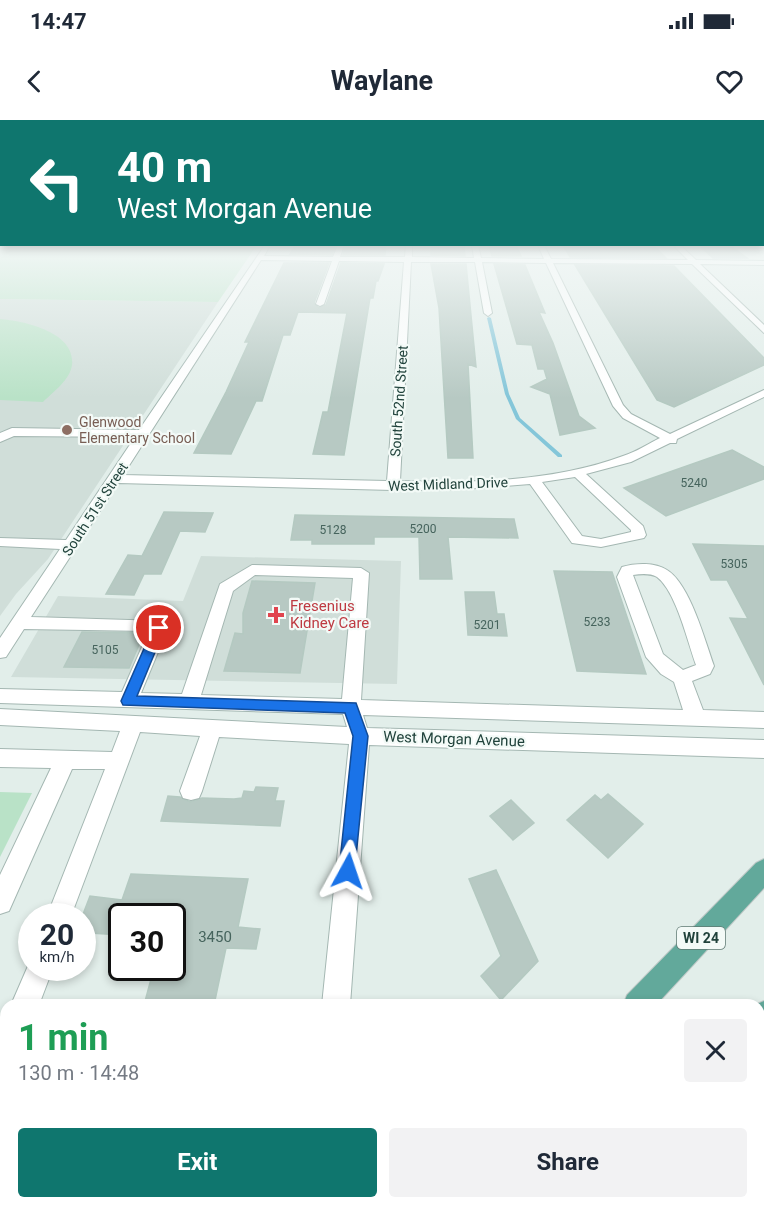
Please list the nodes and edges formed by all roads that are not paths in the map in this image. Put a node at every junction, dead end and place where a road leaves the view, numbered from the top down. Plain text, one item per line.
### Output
1 (235, 296) edge
2 (323, 296) edge
3 (406, 296) edge
4 (485, 296) edge
5 (566, 296) edge
6 (729, 296) edge
7 (320, 304) dead end
8 (488, 314) dead end
9 (764, 330) edge
10 (764, 393) edge
11 (143, 435) junction
12 (0, 438) edge
13 (672, 440) junction
14 (577, 472) junction
15 (114, 479) junction
16 (533, 479) junction
17 (393, 486) junction
18 (0, 542) edge
19 (72, 545) junction
20 (20, 622) junction
21 (0, 652) edge
22 (682, 678) junction
23 (0, 696) edge
24 (128, 701) junction
25 (189, 703) junction
26 (351, 708) junction
27 (0, 717) edge
28 (696, 718) junction
29 (764, 720) edge
30 (133, 724) junction
31 (212, 728) junction
32 (360, 736) junction
33 (764, 749) edge
34 (0, 758) edge
35 (65, 760) junction
36 (118, 761) junction
37 (191, 790) dead end
38 (764, 871) edge
39 (0, 902) edge
40 (64, 903) edge
41 (35, 981) edge
42 (27, 999) edge
43 (337, 999) edge
44 (643, 999) edge

1 - 11 street, South 51st Street
2 - 7 street
3 - 17 street, South 52nd Street
4 - 8 street
5 - 13 street
6 - 9 street
10 - 13 street, West Midland Drive
11 - 12 street
11 - 15 street, South 51st Street
13 - 14 street, West Midland Drive
14 - 16 street, West Midland Drive
14 - 16 street
15 - 17 street, West Midland Drive
15 - 19 street, South 51st Street
16 - 17 street, West Midland Drive
18 - 19 street
19 - 20 street, South 51st Street
20 - 21 street, South 51st Street
20 - 24 street
22 - 22 street
22 - 28 street
23 - 24 street, West Morgan Avenue
24 - 25 street, West Morgan Avenue
25 - 26 street, West Morgan Avenue
25 - 26 street
26 - 28 street, West Morgan Avenue
26 - 32 street
27 - 30 street, West Morgan Avenue
28 - 29 street, West Morgan Avenue
30 - 31 street, West Morgan Avenue
30 - 36 street
31 - 32 street, West Morgan Avenue
31 - 37 street
32 - 33 street, West Morgan Avenue
32 - 43 street
34 - 35 street
35 - 36 street
35 - 39 street
36 - 40 street
38 - 44 main road, WI 24
41 - 42 street

